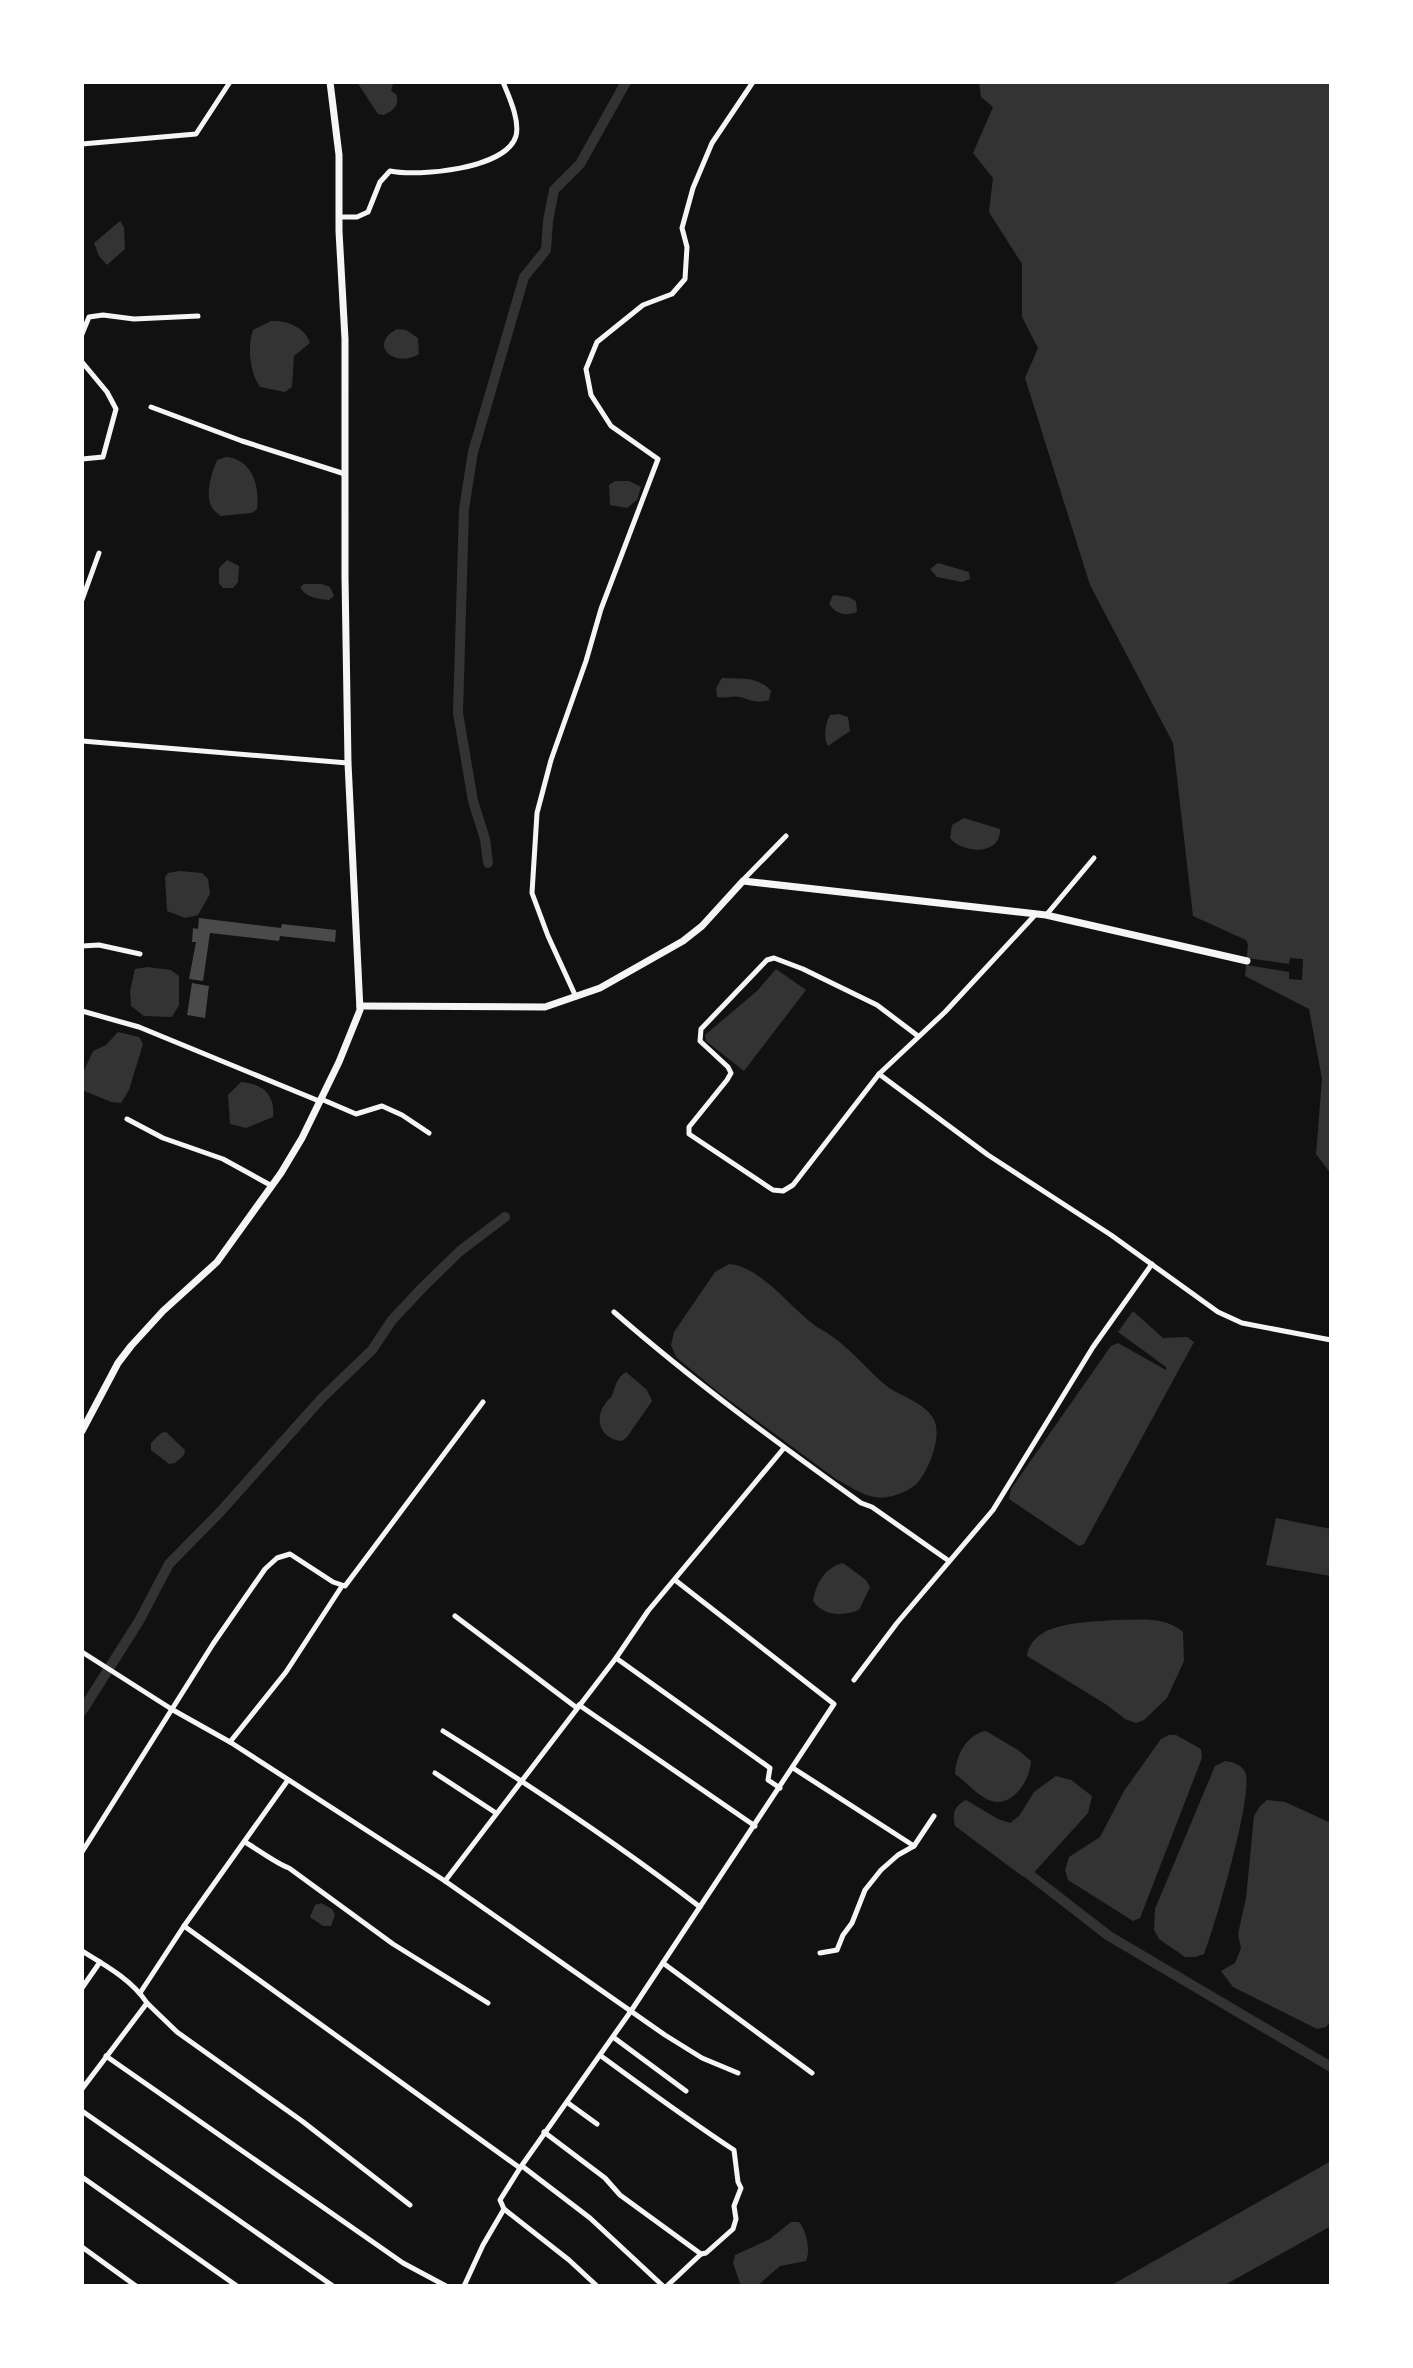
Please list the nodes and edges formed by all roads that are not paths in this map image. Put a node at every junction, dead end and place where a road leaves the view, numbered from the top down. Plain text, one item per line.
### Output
1 (230, 82) edge
2 (330, 82) edge
3 (503, 82) edge
4 (753, 82) edge
5 (82, 144) edge
6 (339, 217) junction
7 (198, 316) dead end
8 (82, 334) edge
9 (82, 362) edge
10 (151, 407) dead end
11 (82, 459) edge
12 (346, 474) junction
13 (99, 553) dead end
14 (82, 600) edge
15 (82, 741) edge
16 (348, 763) junction
17 (786, 836) dead end
18 (1094, 858) dead end
19 (743, 881) junction
20 (1035, 915) junction
21 (1046, 915) junction
22 (82, 946) edge
23 (140, 954) dead end
24 (1247, 961) dead end
25 (576, 997) junction
26 (360, 1006) junction
27 (82, 1011) edge
28 (918, 1036) junction
29 (879, 1074) junction
30 (319, 1100) junction
31 (127, 1119) dead end
32 (429, 1133) dead end
33 (272, 1186) junction
34 (1152, 1264) junction
35 (614, 1312) dead end
36 (1331, 1340) edge
37 (483, 1402) dead end
38 (82, 1431) edge
39 (784, 1448) junction
40 (949, 1561) junction
41 (675, 1580) junction
42 (342, 1586) junction
43 (455, 1616) dead end
44 (82, 1652) edge
45 (616, 1658) junction
46 (854, 1680) dead end
47 (578, 1706) junction
48 (173, 1710) junction
49 (443, 1731) dead end
50 (230, 1742) junction
51 (793, 1768) junction
52 (435, 1773) dead end
53 (288, 1780) junction
54 (522, 1780) junction
55 (780, 1788) junction
56 (496, 1813) junction
57 (934, 1816) dead end
58 (755, 1826) junction
59 (245, 1842) junction
60 (914, 1846) junction
61 (82, 1852) edge
62 (445, 1881) junction
63 (700, 1907) junction
64 (184, 1926) junction
65 (82, 1951) edge
66 (820, 1953) dead end
67 (100, 1962) junction
68 (663, 1963) junction
69 (82, 1988) edge
70 (140, 1993) junction
71 (147, 2003) junction
72 (488, 2003) dead end
73 (631, 2011) junction
74 (613, 2037) junction
75 (106, 2056) junction
76 (601, 2056) junction
77 (738, 2073) dead end
78 (812, 2073) dead end
79 (82, 2089) edge
80 (686, 2091) dead end
81 (568, 2103) junction
82 (82, 2111) edge
83 (597, 2124) dead end
84 (544, 2132) junction
85 (521, 2167) junction
86 (82, 2177) edge
87 (410, 2205) dead end
88 (504, 2209) junction
89 (82, 2247) edge
90 (701, 2254) junction
91 (136, 2286) edge
92 (237, 2286) edge
93 (333, 2286) edge
94 (446, 2286) edge
95 (464, 2286) edge
96 (597, 2286) edge
97 (665, 2286) edge

1 - 5 street
2 - 6 main road
3 - 6 street
4 - 25 street
6 - 12 main road
7 - 8 street
9 - 11 street
10 - 12 street
12 - 16 main road
13 - 14 street
15 - 16 street
16 - 26 main road
17 - 19 street
18 - 21 street
19 - 20 main road
19 - 25 main road
20 - 21 main road
20 - 28 street
21 - 24 main road
22 - 23 street
25 - 26 main road
26 - 30 main road
27 - 30 street
28 - 29 street
28 - 29 street
29 - 34 street
30 - 32 street
30 - 33 main road
31 - 33 street
33 - 38 main road
34 - 36 street
34 - 40 street
35 - 39 street
37 - 42 street
39 - 40 street
39 - 41 street
40 - 46 street
41 - 45 street
41 - 51 street
42 - 48 street
42 - 50 street
43 - 47 street
44 - 48 street
45 - 47 street
45 - 55 street
47 - 54 street
47 - 58 street
48 - 50 street
48 - 61 street
49 - 54 street
50 - 53 street
51 - 55 street
51 - 60 street
52 - 56 street
53 - 59 street
53 - 62 street
54 - 56 street
54 - 63 street
55 - 58 street
56 - 62 street
57 - 60 street
58 - 63 street
59 - 64 street
59 - 72 street
60 - 66 street
62 - 73 street
63 - 68 street
64 - 70 street
64 - 85 street
65 - 67 street
67 - 69 street
67 - 70 street
68 - 73 street
68 - 78 street
70 - 71 street
71 - 75 street
71 - 87 street
73 - 74 street
73 - 77 street
74 - 76 street
74 - 80 street
75 - 79 street
75 - 94 street
76 - 81 street
76 - 90 street
81 - 83 street
81 - 84 street
82 - 93 street
84 - 85 street
84 - 90 street
85 - 88 street
85 - 97 street
86 - 92 street
88 - 95 street
88 - 96 street
89 - 91 street
90 - 97 street

